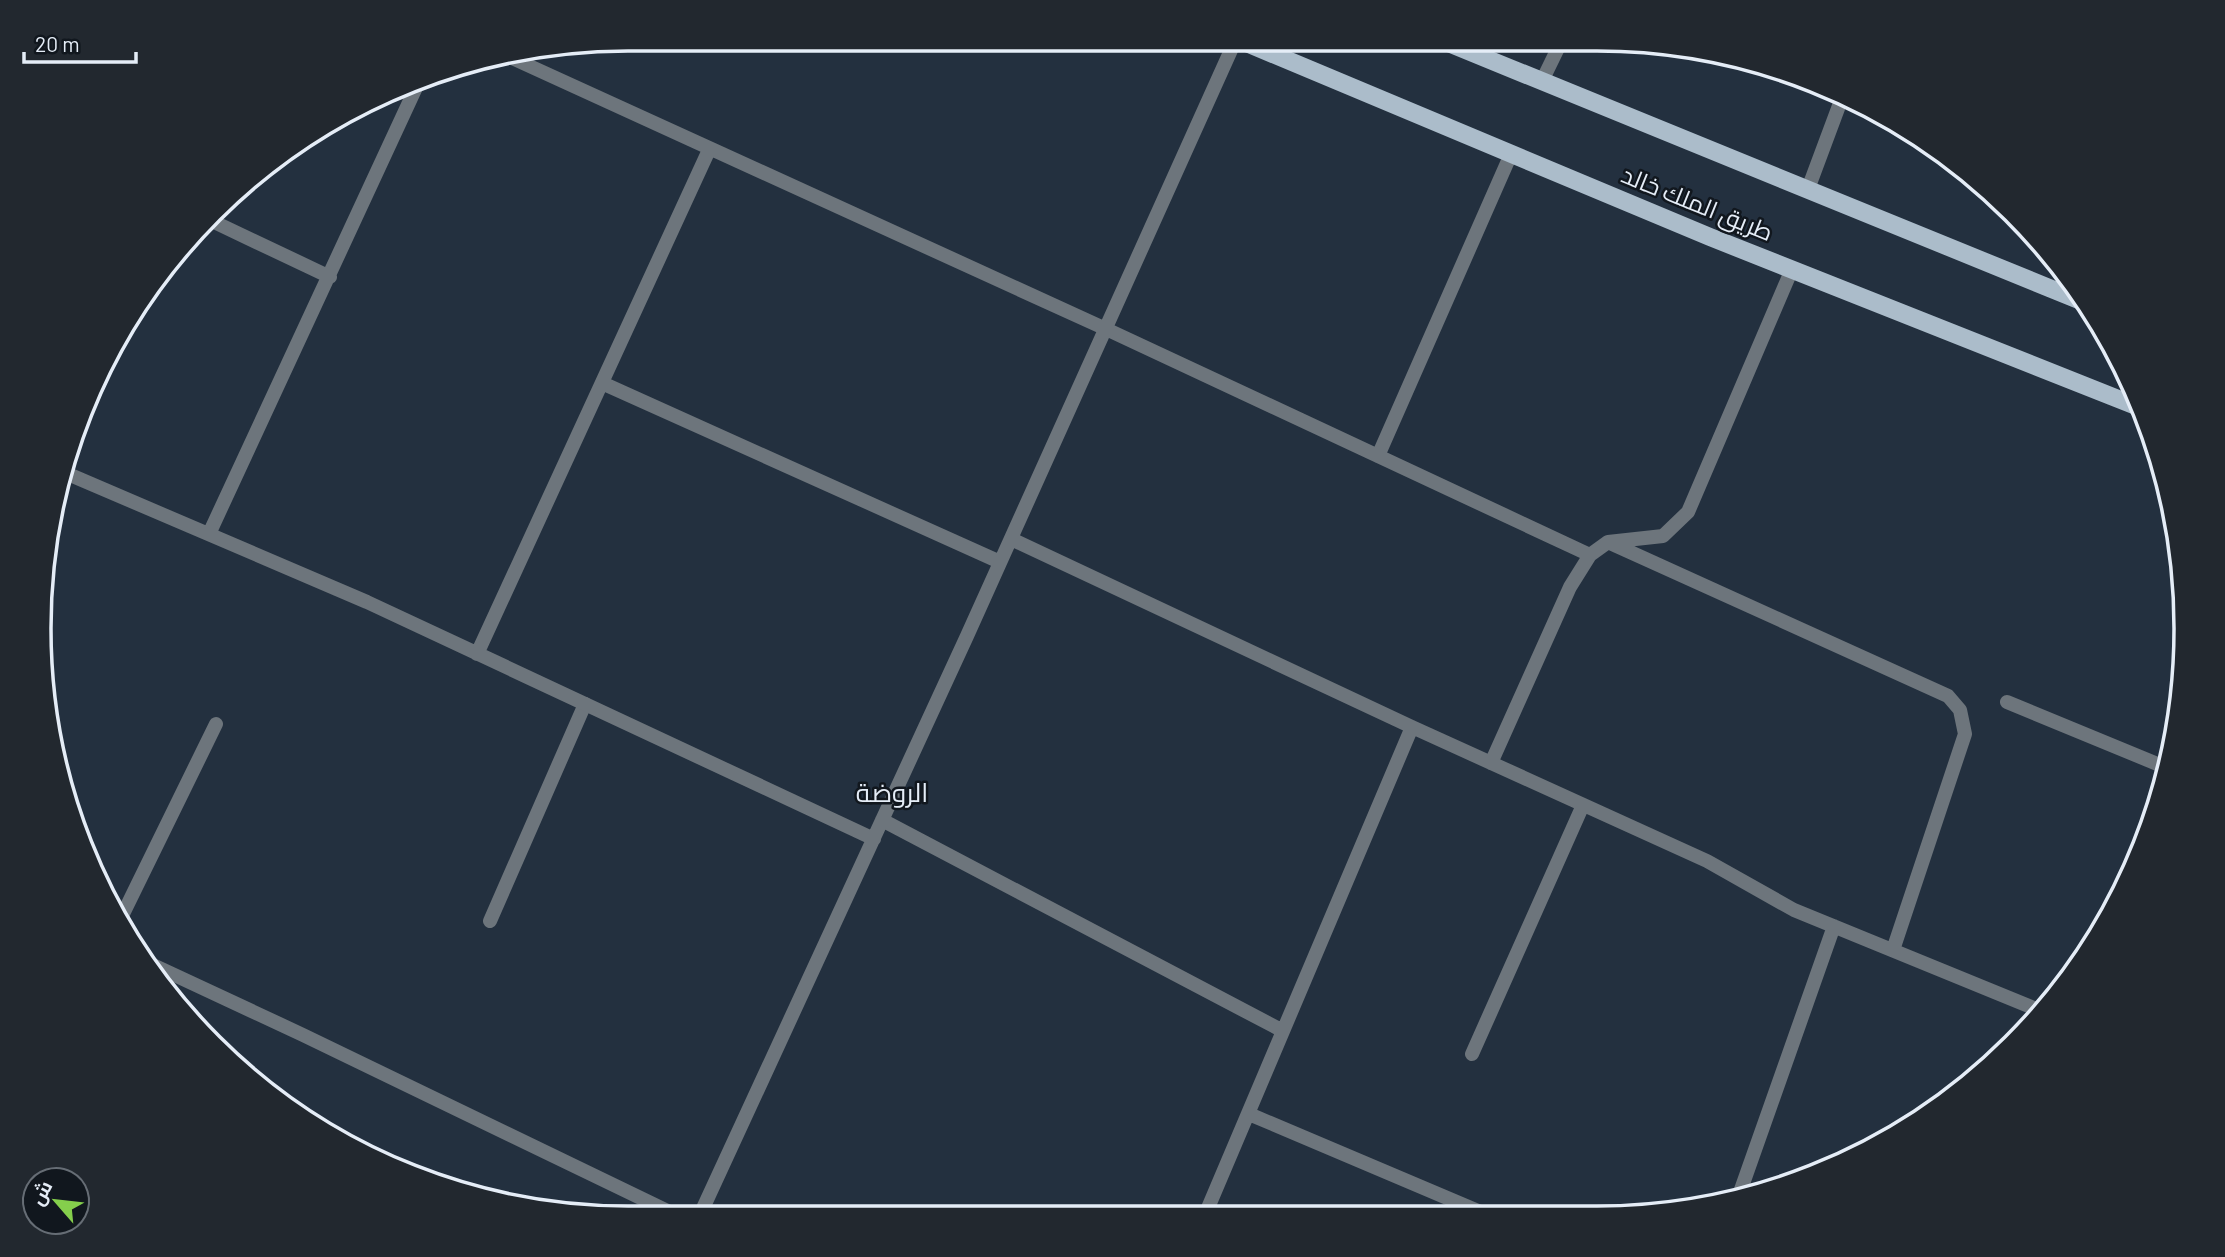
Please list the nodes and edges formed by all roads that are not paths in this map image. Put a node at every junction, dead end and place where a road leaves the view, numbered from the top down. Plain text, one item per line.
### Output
1 (1231, 51) edge
2 (1265, 51) edge
3 (1468, 51) edge
4 (1557, 51) edge
5 (519, 61) edge
6 (1542, 81) junction
7 (414, 92) edge
8 (1839, 104) edge
9 (709, 150) junction
10 (1511, 154) junction
11 (1808, 189) junction
12 (217, 223) edge
13 (1792, 269) junction
14 (330, 277) junction
15 (2060, 284) edge
16 (1105, 329) junction
17 (602, 383) junction
18 (2128, 403) edge
19 (1378, 456) junction
20 (71, 475) edge
21 (209, 534) junction
22 (1011, 539) junction
23 (1608, 541) junction
24 (1590, 555) junction
25 (1000, 562) junction
26 (477, 654) junction
27 (2007, 702) dead end
28 (585, 704) junction
29 (216, 724) dead end
30 (1412, 727) junction
31 (1491, 763) junction
32 (2158, 764) edge
33 (1583, 805) junction
34 (882, 820) junction
35 (874, 839) junction
36 (125, 911) edge
37 (490, 921) dead end
38 (1834, 926) junction
39 (1893, 950) junction
40 (163, 970) edge
41 (2032, 1007) edge
42 (1283, 1031) junction
43 (1472, 1054) dead end
44 (1249, 1114) junction
45 (1742, 1188) edge
46 (657, 1206) edge
47 (704, 1206) edge
48 (1209, 1206) edge
49 (1466, 1206) edge

1 - 16 street
2 - 10 main road, طريق الملك خالد
3 - 6 main road
4 - 6 street
5 - 9 street
6 - 11 main road
7 - 14 street
8 - 11 street
9 - 16 street
9 - 17 street
10 - 13 main road, طريق الملك خالد
10 - 19 street
11 - 15 main road
12 - 14 street
13 - 18 main road, طريق الملك خالد
13 - 23 street
14 - 21 street
16 - 19 street
16 - 22 street
17 - 25 street
17 - 26 street
19 - 24 street
20 - 21 street
21 - 26 street
22 - 25 street
22 - 30 street
23 - 24 street
23 - 39 street
24 - 31 street
25 - 34 street
26 - 28 street
27 - 32 street
28 - 35 street
28 - 37 street
29 - 36 street
30 - 31 street
30 - 42 street
31 - 33 street
33 - 38 street
33 - 43 street
34 - 35 street
34 - 42 street
35 - 47 street
38 - 39 street
38 - 45 street
39 - 41 street
40 - 46 street
42 - 44 street
44 - 48 street
44 - 49 street

